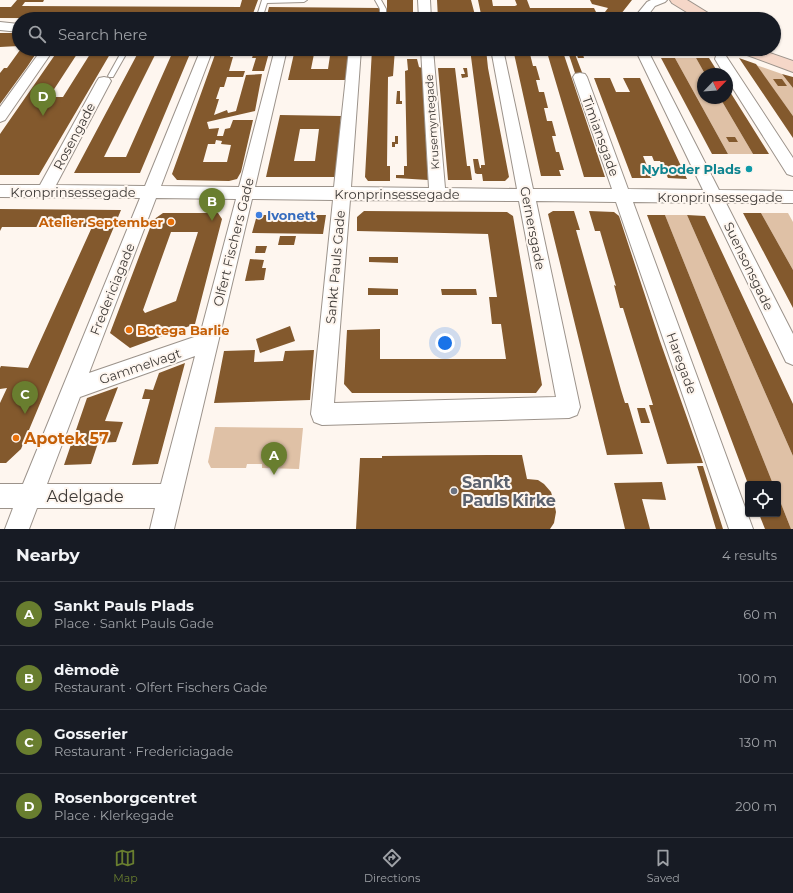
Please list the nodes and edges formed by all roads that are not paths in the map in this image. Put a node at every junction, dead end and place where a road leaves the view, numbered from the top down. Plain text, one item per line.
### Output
1 (264, 0) edge
2 (304, 0) edge
3 (378, 0) edge
4 (424, 0) edge
5 (661, 0) edge
6 (677, 0) edge
7 (261, 12) edge
8 (384, 12) edge
9 (425, 12) edge
10 (644, 12) edge
11 (680, 12) edge
12 (697, 12) edge
13 (0, 26) edge
14 (12, 27) edge
15 (43, 56) edge
16 (122, 56) edge
17 (204, 56) edge
18 (280, 56) edge
19 (354, 56) edge
20 (427, 56) edge
21 (498, 56) edge
22 (644, 56) edge
23 (763, 56) edge
24 (781, 56) edge
25 (721, 59) dead end
26 (793, 60) edge
27 (793, 67) edge
28 (580, 76) dead end
29 (107, 79) joint
30 (0, 117) edge
31 (793, 170) edge
32 (0, 191) edge
33 (45, 191) junction
34 (150, 192) junction
35 (246, 193) junction
36 (342, 194) junction
37 (437, 194) junction
38 (526, 195) junction
39 (622, 196) junction
40 (714, 197) junction
41 (793, 197) edge
42 (208, 342) junction
43 (793, 355) edge
44 (72, 389) junction
45 (569, 408) joint
46 (0, 496) edge
47 (30, 496) junction
48 (170, 496) junction
49 (17, 529) edge
50 (162, 529) edge
51 (741, 529) edge

1 - 2 lane
1 - 7 lane
3 - 8 lane
4 - 9 street
5 - 10 street
5 - 11 street
6 - 12 street
13 - 14 street
15 - 30 street
16 - 29 lane
17 - 34 street, Fredericiagade
18 - 35 street, Olfert Fischers Gade
19 - 36 street, Sankt Pauls Gade
20 - 37 street, Krusemyntegade
21 - 38 street, Gernersgade
22 - 40 street, Suensonsgade
23 - 27 street
24 - 26 street
25 - 31 street
28 - 39 street, Timiansgade
29 - 33 street, Rosengade
32 - 33 street, Kronprinsessegade
33 - 34 street, Kronprinsessegade
34 - 35 street, Kronprinsessegade
34 - 44 street, Fredericiagade
35 - 36 street, Kronprinsessegade
35 - 42 street, Olfert Fischers Gade
36 - 37 street, Kronprinsessegade
36 - 45 street, Sankt Pauls Gade
37 - 38 street, Kronprinsessegade
38 - 39 street, Kronprinsessegade
38 - 45 street, Gernersgade
39 - 40 street, Kronprinsessegade
39 - 51 street, Haregade
40 - 41 street, Kronprinsessegade
40 - 43 street, Suensonsgade
42 - 44 street, Gammelvagt
42 - 48 street, Olfert Fischers Gade
44 - 47 street, Fredericiagade
46 - 47 street, Adelgade
47 - 48 street, Adelgade
47 - 49 street, Fredericiagade
48 - 50 street, Olfert Fischers Gade

